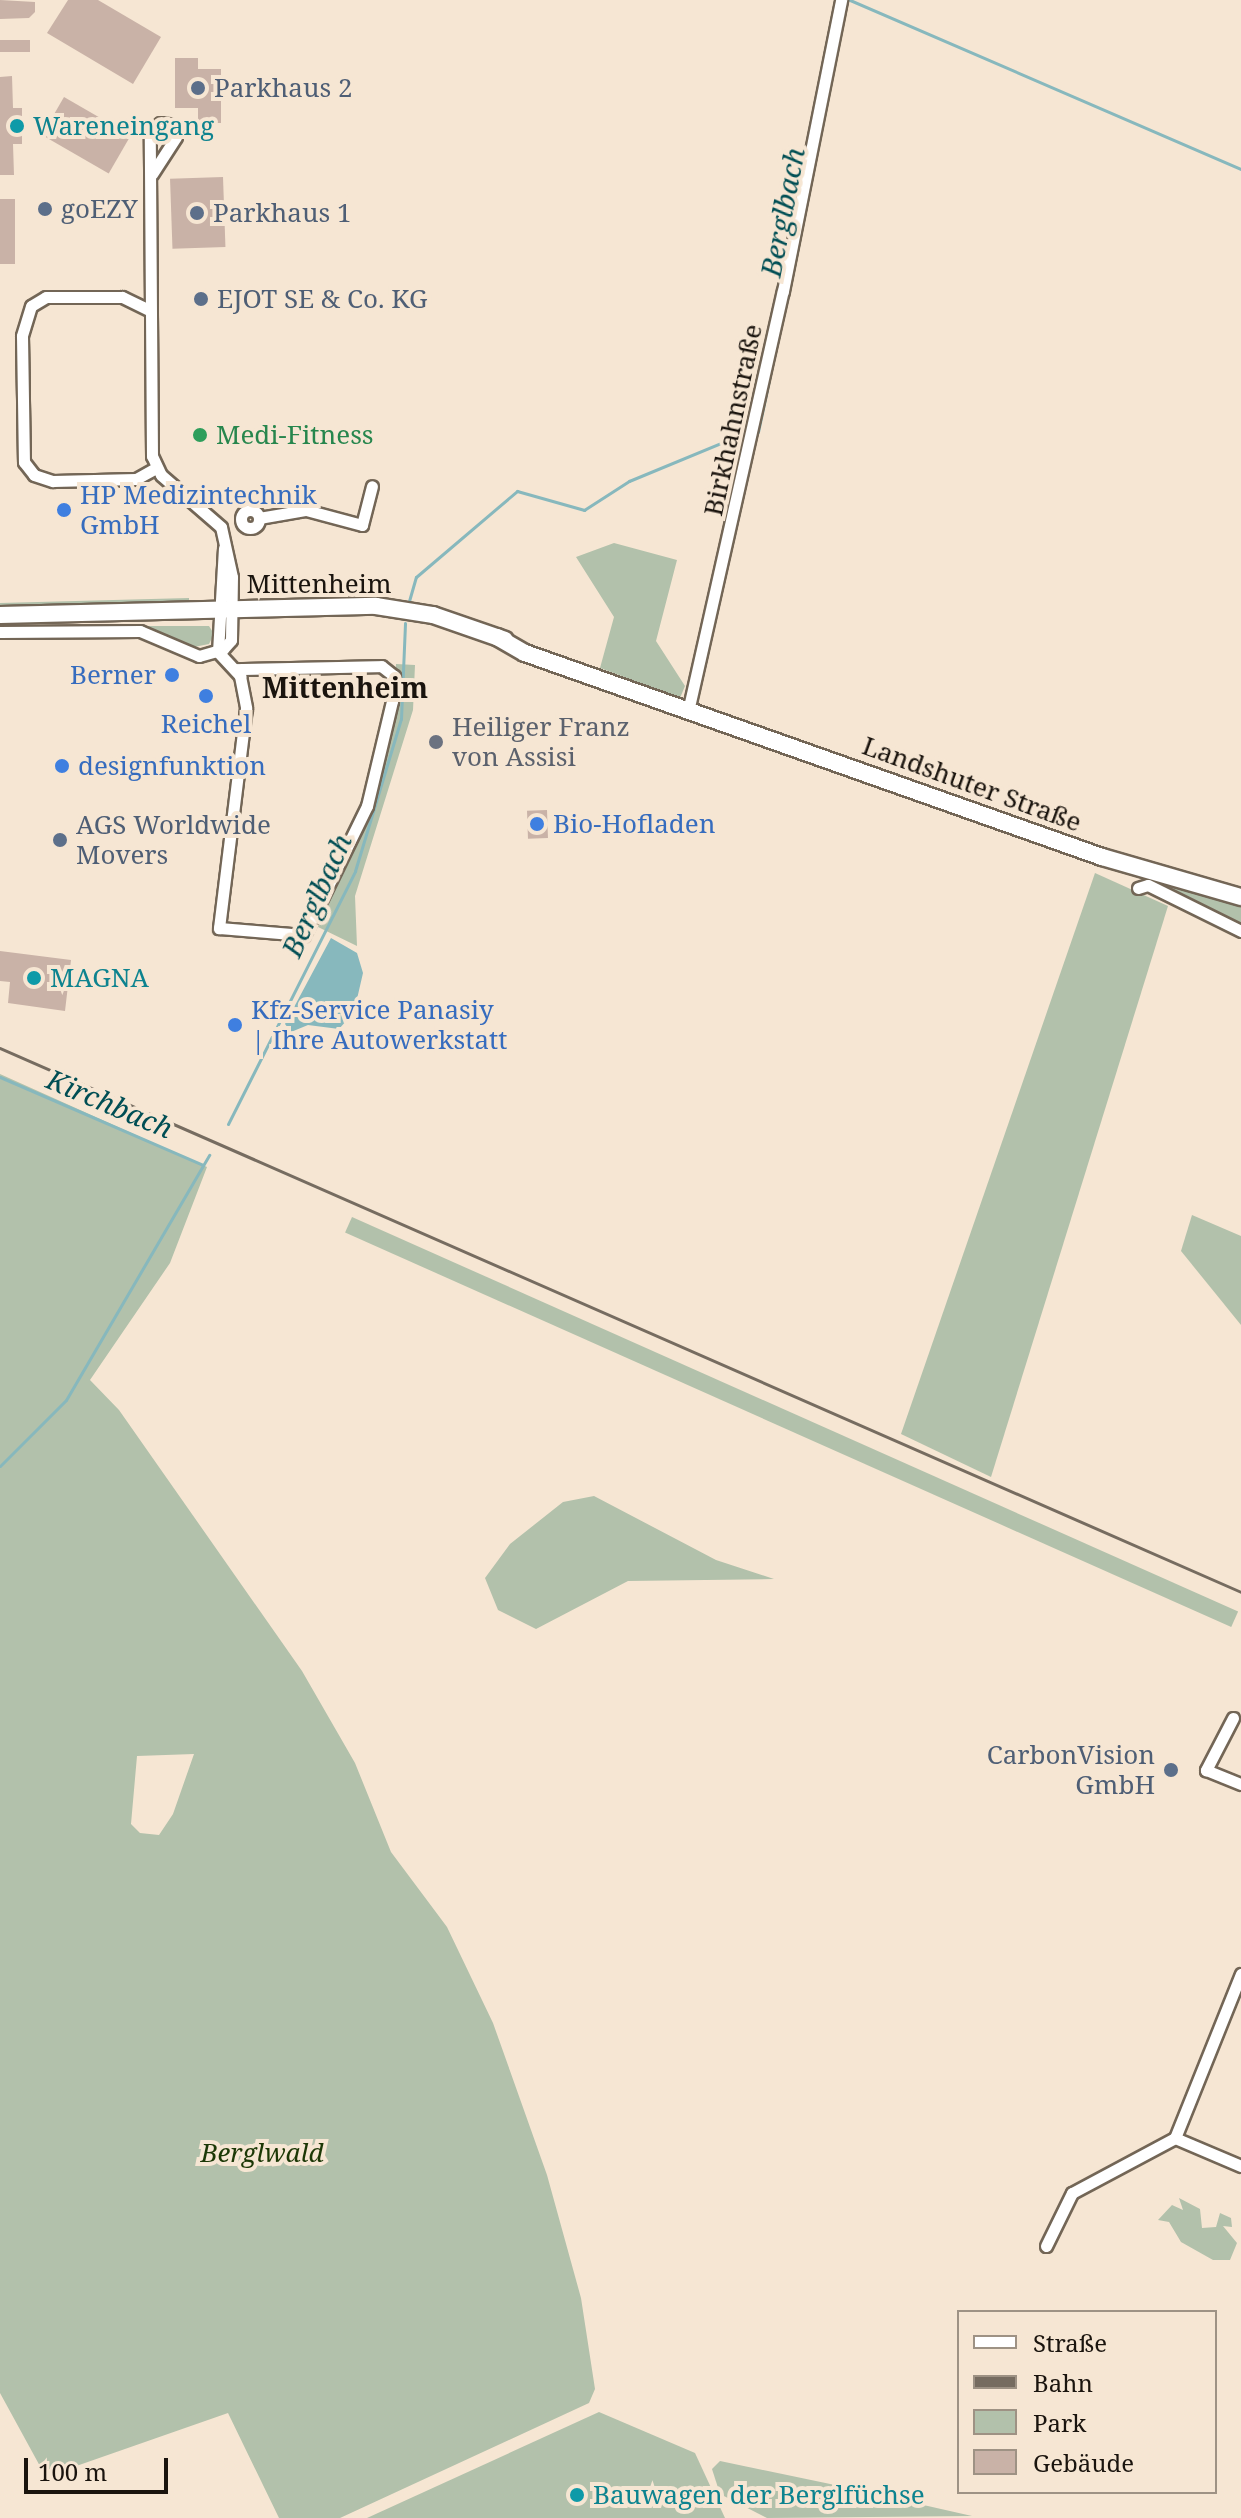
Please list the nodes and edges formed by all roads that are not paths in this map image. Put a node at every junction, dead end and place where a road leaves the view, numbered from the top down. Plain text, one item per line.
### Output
1 (841, 0) edge
2 (152, 174) dead end
3 (149, 310) junction
4 (156, 468) junction
5 (372, 486) dead end
6 (224, 538) junction
7 (226, 608) junction
8 (0, 615) edge
9 (0, 632) edge
10 (218, 652) junction
11 (236, 669) junction
12 (689, 707) junction
13 (1138, 888) dead end
14 (1241, 897) edge
15 (219, 928) junction
16 (1241, 931) edge
17 (238, 940) dead end
18 (1233, 1718) dead end
19 (1241, 1784) edge
20 (1241, 1974) edge
21 (1175, 2138) junction
22 (1241, 2166) edge
23 (1046, 2246) dead end

1 - 12 street, Birkhahnstraße
2 - 3 street
3 - 4 street
3 - 4 street
4 - 6 street
5 - 6 street
6 - 7 street
7 - 8 main road, Mittenheim
7 - 10 street
7 - 12 main road, Mittenheim
9 - 10 street
10 - 11 street
11 - 15 street
11 - 15 street
12 - 14 main road, Landshuter Straße
13 - 16 street
15 - 17 street
18 - 19 street
20 - 21 street
21 - 22 street
21 - 23 street

